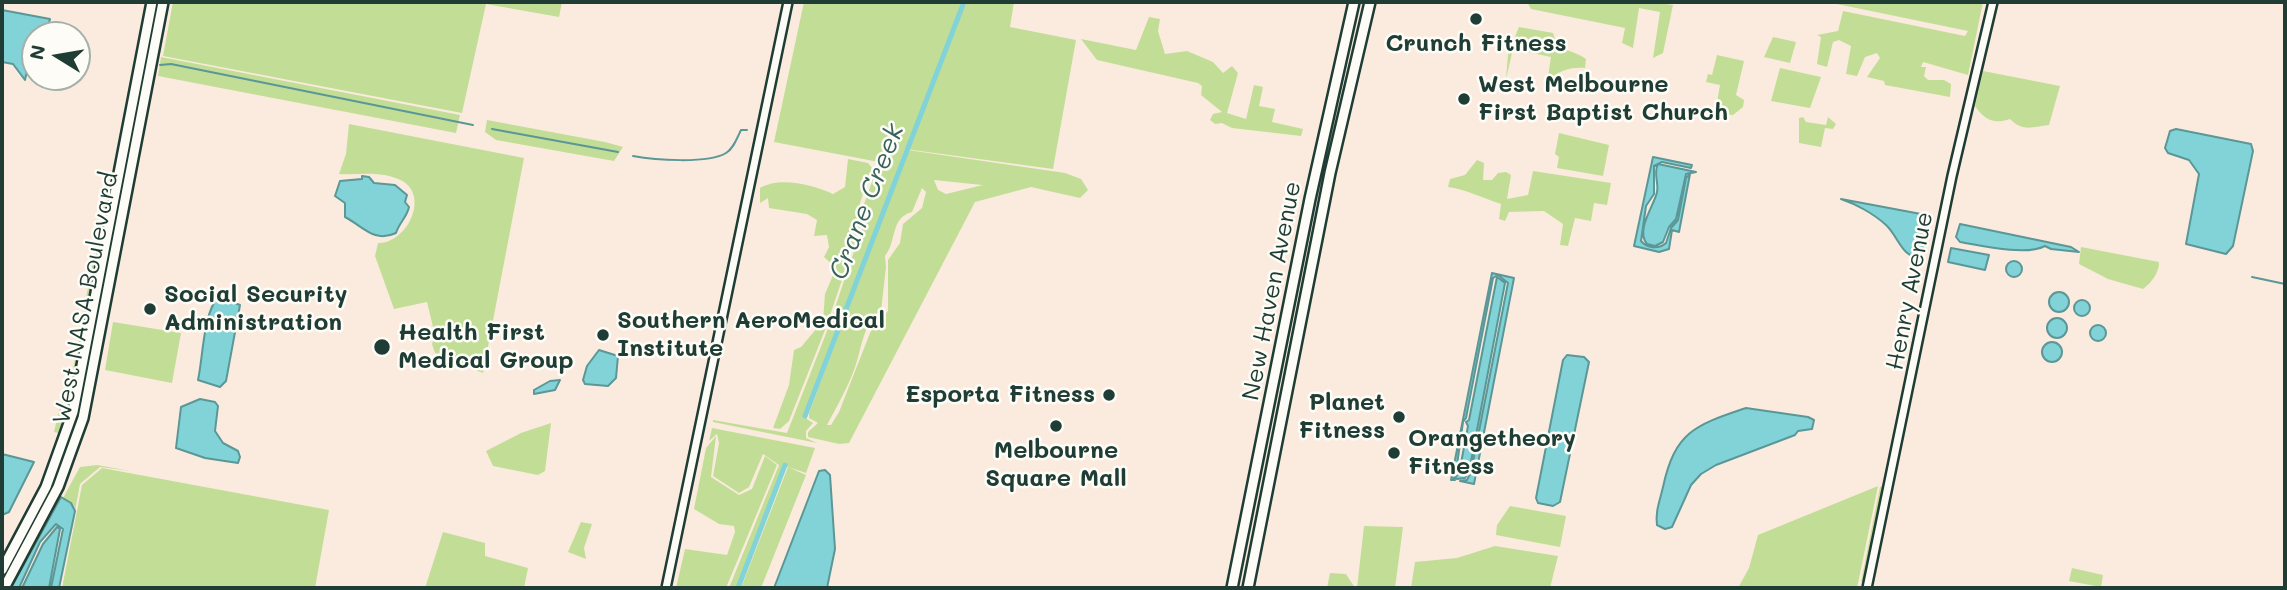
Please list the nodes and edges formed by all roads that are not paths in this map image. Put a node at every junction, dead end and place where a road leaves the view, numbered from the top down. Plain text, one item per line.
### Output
1 (163, 2) edge
2 (788, 2) edge
3 (1354, 2) edge
4 (1370, 2) edge
5 (1993, 2) edge
6 (151, 6) edge
7 (1332, 102) junction
8 (1342, 128) junction
9 (1322, 144) junction
10 (1330, 173) junction
11 (117, 216) junction
12 (2, 570) edge
13 (4, 588) edge
14 (666, 588) edge
15 (1232, 588) edge
16 (1248, 588) edge
17 (1867, 588) edge

1 - 6 main road
1 - 11 main road, West NASA Boulevard
2 - 14 street
3 - 7 main road, New Haven Avenue
4 - 8 main road, New Haven Avenue
5 - 17 street, Henry Avenue
6 - 11 main road, West NASA Boulevard
7 - 8 main road
7 - 9 main road, New Haven Avenue
8 - 10 main road, New Haven Avenue
9 - 10 main road
9 - 15 main road, New Haven Avenue
10 - 16 main road, New Haven Avenue
11 - 12 main road, West NASA Boulevard
11 - 13 main road, West NASA Boulevard

